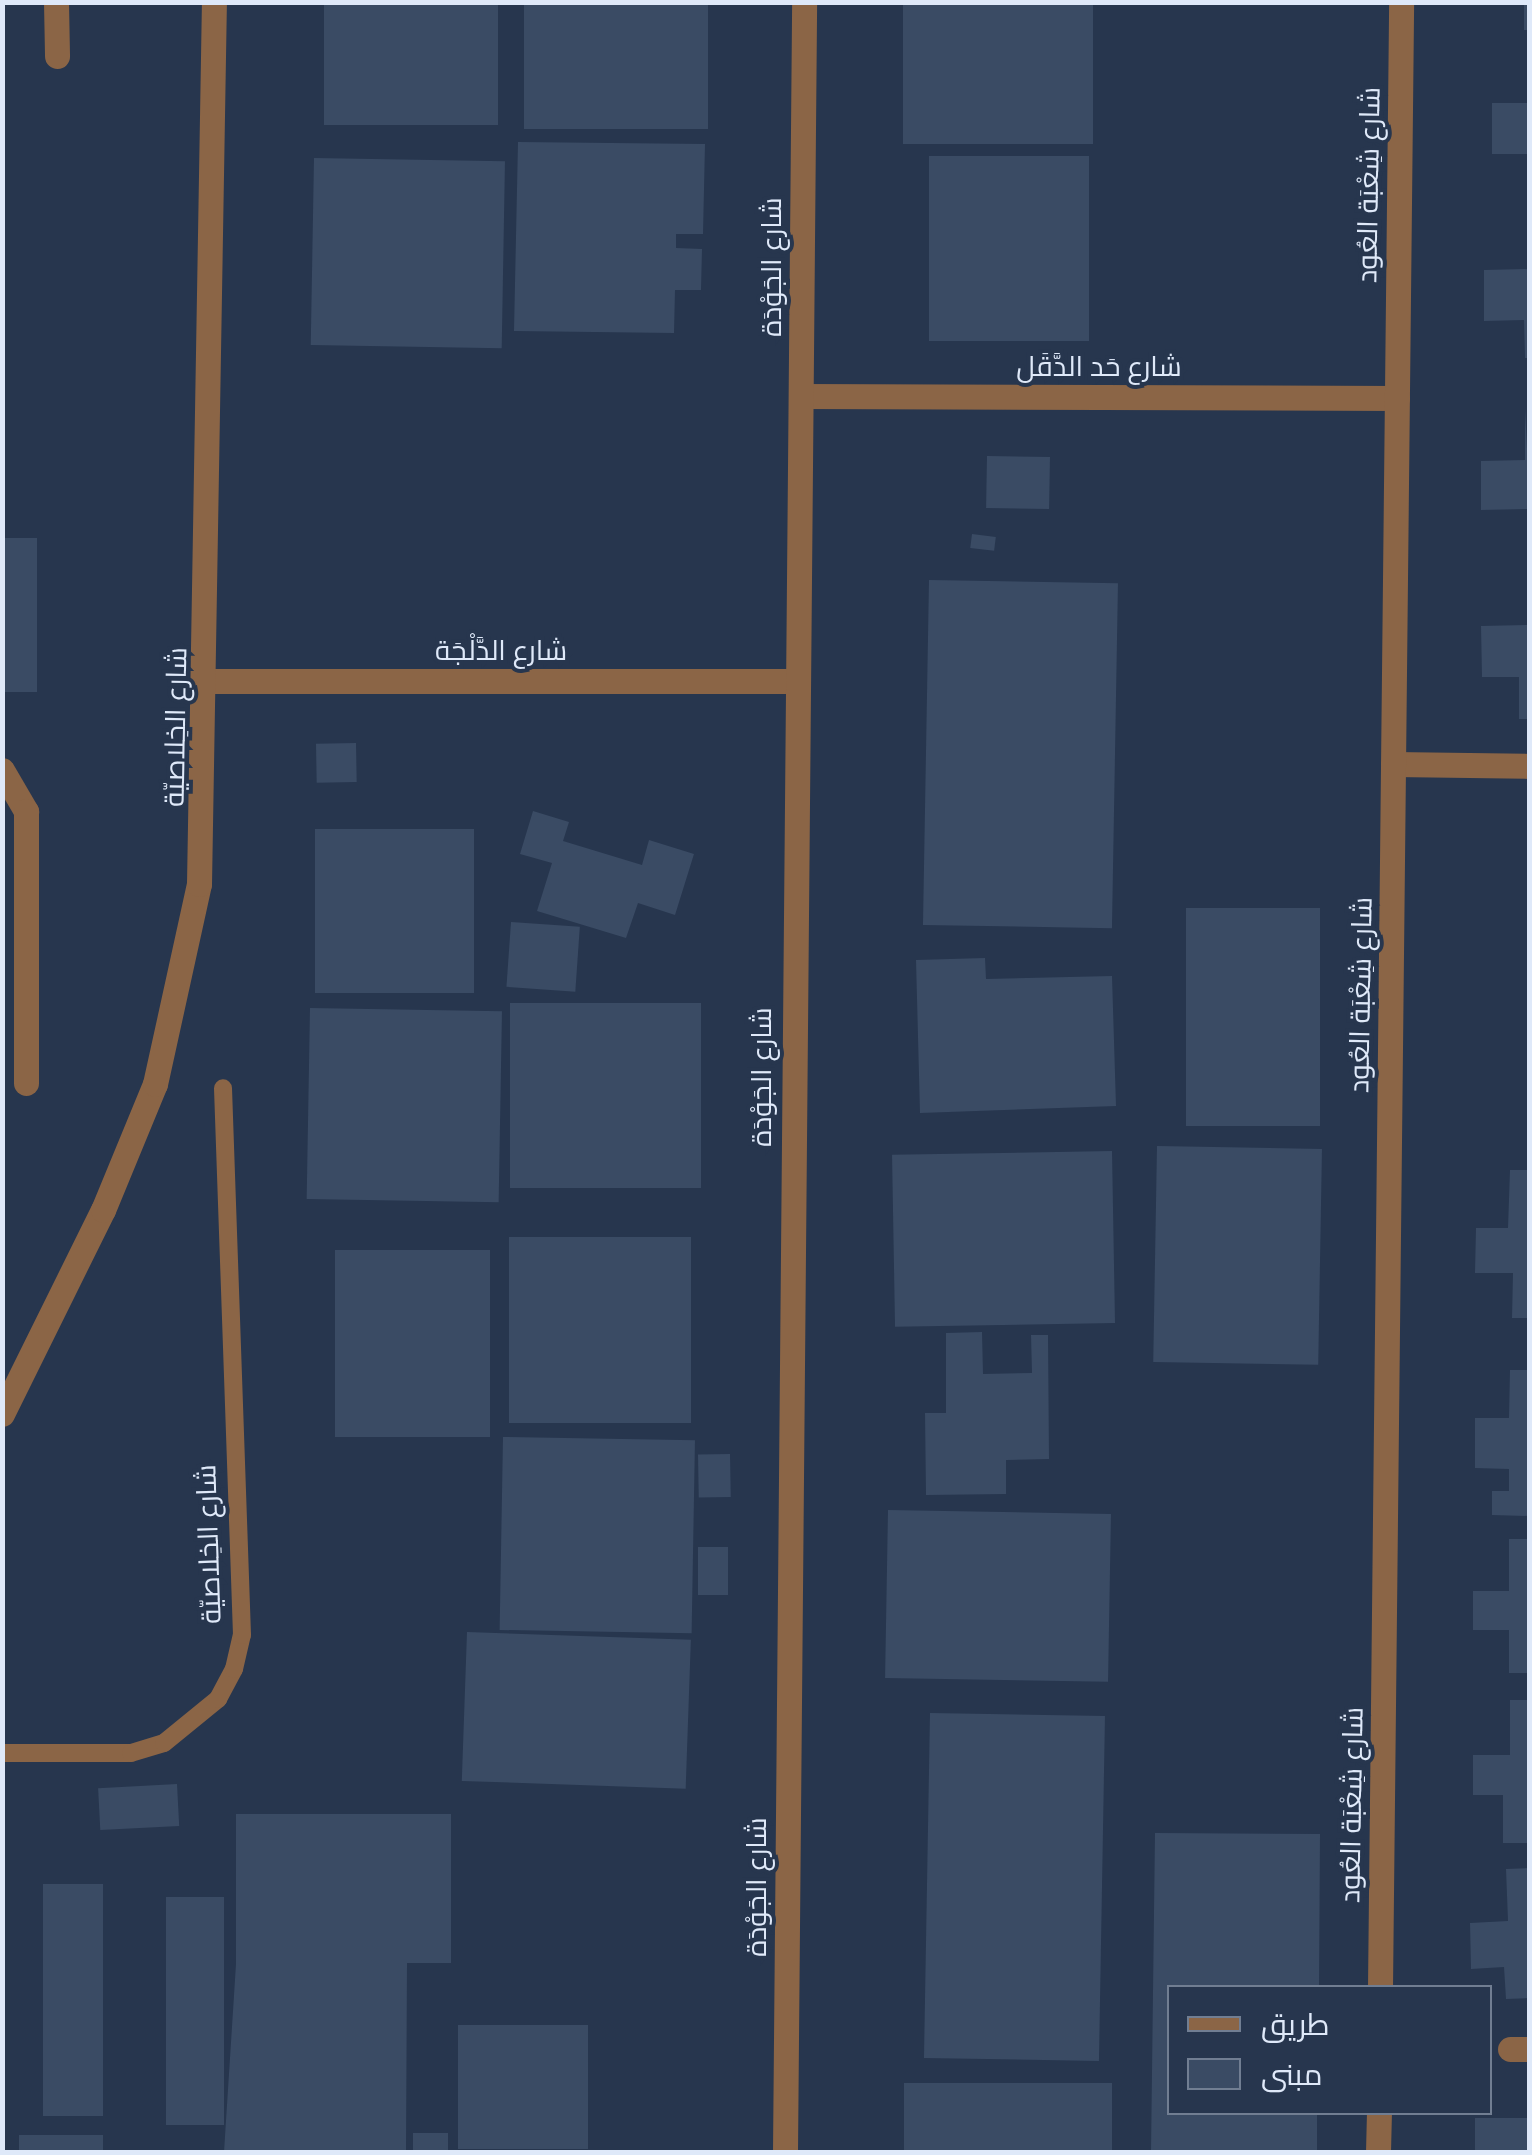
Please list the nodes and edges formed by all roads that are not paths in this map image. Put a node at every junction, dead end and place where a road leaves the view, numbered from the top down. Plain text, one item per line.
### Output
1 (56, 2) edge
2 (214, 2) edge
3 (804, 2) edge
4 (1401, 2) edge
5 (57, 56) dead end
6 (801, 396) junction
7 (1396, 398) junction
8 (208, 681) junction
9 (795, 681) junction
10 (1393, 764) junction
11 (1530, 766) edge
12 (2, 770) edge
13 (26, 1083) dead end
14 (224, 1088) dead end
15 (2, 1414) edge
16 (2, 1753) edge
17 (1380, 1985) edge
18 (1379, 2115) edge
19 (785, 2152) edge
20 (1378, 2152) edge

1 - 5 street
2 - 8 street, شارع الخِلاصيّة
3 - 6 street, شارع الجَوْدَة
4 - 7 street, شارع شِعْبَة العُود
6 - 7 street, شارع حَد الدَّقَل
6 - 9 street, شارع الجَوْدَة
7 - 10 street, شارع شِعْبَة العُود
8 - 9 street, شارع الدَّلْجَة
8 - 15 street, شارع الخِلاصيّة
9 - 19 street, شارع الجَوْدَة
10 - 11 street
10 - 17 street, شارع شِعْبَة العُود
12 - 13 street
14 - 16 lane, شارع الخِلاصيّة
18 - 20 street

